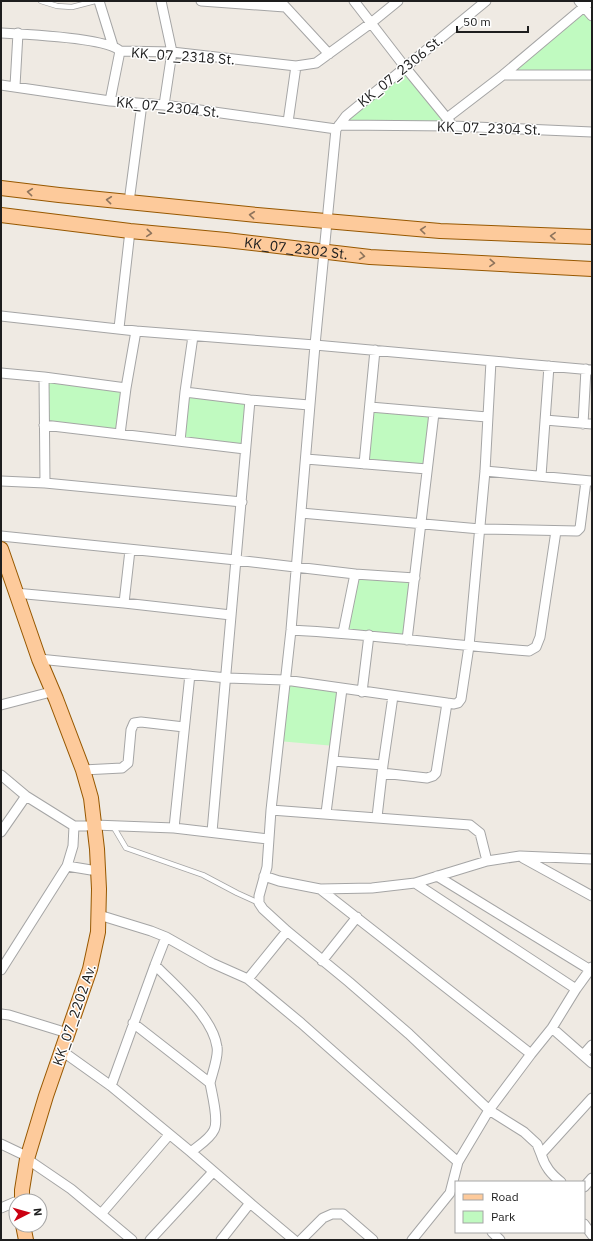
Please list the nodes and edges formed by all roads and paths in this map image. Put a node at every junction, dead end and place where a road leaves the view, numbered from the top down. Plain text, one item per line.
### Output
1 (40, 1) edge
2 (95, 1) edge
3 (99, 1) edge
4 (161, 1) edge
5 (201, 1) edge
6 (354, 1) edge
7 (398, 1) edge
8 (484, 1) edge
9 (585, 3) edge
10 (282, 4) edge
11 (592, 16) edge
12 (371, 24) junction
13 (1, 33) edge
14 (18, 33) junction
15 (116, 48) junction
16 (172, 52) junction
17 (329, 54) junction
18 (296, 66) junction
19 (405, 67) junction
20 (503, 75) junction
21 (592, 75) edge
22 (1, 84) edge
23 (15, 86) junction
24 (110, 101) junction
25 (142, 104) junction
26 (164, 105) junction
27 (447, 118) junction
28 (288, 122) junction
29 (453, 126) junction
30 (337, 127) junction
31 (592, 132) edge
32 (1, 188) edge
33 (129, 202) junction
34 (1, 215) edge
35 (21, 217) junction
36 (326, 221) junction
37 (1, 222) edge
38 (130, 231) junction
39 (592, 237) edge
40 (324, 251) junction
41 (592, 269) edge
42 (1, 316) edge
43 (119, 328) junction
44 (136, 330) junction
45 (193, 336) junction
46 (315, 346) junction
47 (375, 350) junction
48 (491, 361) junction
49 (549, 366) junction
50 (589, 369) edge
51 (1, 373) edge
52 (44, 377) junction
53 (126, 388) junction
54 (185, 392) junction
55 (250, 400) junction
56 (309, 405) junction
57 (370, 407) junction
58 (434, 412) junction
59 (487, 416) junction
60 (545, 420) junction
61 (588, 424) edge
62 (44, 425) junction
63 (120, 434) junction
64 (180, 441) junction
65 (245, 449) junction
66 (306, 459) junction
67 (364, 464) junction
68 (427, 469) junction
69 (485, 471) junction
70 (541, 476) junction
71 (1, 481) edge
72 (589, 481) edge
73 (45, 483) junction
74 (242, 502) junction
75 (301, 513) junction
76 (421, 524) junction
77 (480, 529) junction
78 (556, 531) junction
79 (1, 536) edge
80 (1, 549) edge
81 (130, 550) junction
82 (236, 560) junction
83 (295, 567) junction
84 (1, 571) edge
85 (354, 574) junction
86 (415, 578) junction
87 (15, 593) junction
88 (124, 603) junction
89 (231, 615) junction
90 (291, 630) junction
91 (343, 633) junction
92 (369, 635) junction
93 (407, 640) junction
94 (469, 646) junction
95 (39, 659) junction
96 (190, 674) junction
97 (227, 678) junction
98 (285, 680) junction
99 (342, 689) junction
100 (362, 692) junction
101 (48, 693) junction
102 (393, 696) junction
103 (447, 703) junction
104 (1, 705) edge
105 (184, 727) junction
106 (333, 761) junction
107 (382, 769) junction
108 (83, 770) junction
109 (1, 775) edge
110 (26, 796) junction
111 (271, 810) junction
112 (326, 813) junction
113 (377, 817) junction
114 (85, 826) junction
115 (113, 826) junction
116 (174, 828) junction
117 (1, 832) edge
118 (212, 832) junction
119 (268, 839) junction
120 (520, 856) junction
121 (592, 859) edge
122 (486, 861) junction
123 (67, 866) junction
124 (91, 870) junction
125 (264, 876) junction
126 (437, 876) junction
127 (415, 883) junction
128 (320, 889) junction
129 (592, 896) edge
130 (259, 903) junction
131 (99, 915) junction
132 (357, 917) junction
133 (286, 931) junction
134 (166, 937) junction
135 (322, 961) junction
136 (154, 965) junction
137 (591, 969) edge
138 (1, 970) edge
139 (248, 979) junction
140 (576, 989) junction
141 (1, 1014) edge
142 (133, 1023) junction
143 (552, 1028) junction
144 (61, 1031) junction
145 (592, 1045) edge
146 (62, 1051) junction
147 (531, 1054) junction
148 (583, 1055) junction
149 (592, 1063) edge
150 (210, 1083) junction
151 (111, 1086) junction
152 (592, 1098) edge
153 (489, 1110) junction
154 (169, 1135) junction
155 (1, 1144) edge
156 (191, 1152) junction
157 (540, 1154) junction
158 (25, 1157) junction
159 (458, 1162) junction
160 (213, 1172) junction
161 (592, 1178) edge
162 (455, 1181) edge
163 (560, 1181) edge
164 (455, 1182) edge
165 (585, 1186) edge
166 (20, 1193) edge
167 (453, 1196) edge
168 (250, 1203) junction
169 (101, 1214) junction
170 (585, 1225) edge
171 (592, 1235) edge
172 (132, 1240) edge
173 (150, 1240) edge
174 (221, 1240) edge
175 (294, 1240) edge
176 (302, 1240) edge
177 (373, 1240) edge
178 (412, 1240) edge

1 - 2 lane
3 - 15 street
4 - 16 street
5 - 10 street
6 - 12 street
7 - 12 street, KK_07_2318 St.
8 - 19 street, KK_07_2306 St.
9 - 11 street
9 - 20 street
10 - 17 street
12 - 17 street, KK_07_2318 St.
12 - 19 street
13 - 14 street, KK_07_2318 St.
14 - 15 street, KK_07_2318 St.
14 - 23 street
15 - 16 street, KK_07_2318 St.
15 - 24 street
16 - 18 street, KK_07_2318 St.
16 - 26 street
17 - 18 street, KK_07_2318 St.
18 - 28 street
19 - 27 street
19 - 30 street, KK_07_2306 St.
20 - 21 street
20 - 27 street
22 - 23 street, KK_07_2304 St.
23 - 24 street, KK_07_2304 St.
24 - 25 street, KK_07_2304 St.
25 - 26 street, KK_07_2304 St.
25 - 33 street
26 - 28 street, KK_07_2304 St.
27 - 29 street
28 - 30 street, KK_07_2304 St.
29 - 30 street, KK_07_2304 St.
29 - 31 street, KK_07_2304 St.
30 - 36 street
33 -> 32 main road, KK_07_2302 St.
36 -> 33 main road, KK_07_2302 St.
34 - 35 main road, KK_07_2302 St.
35 - 37 main road
35 - 38 main road, KK_07_2302 St.
39 -> 36 main road, KK_07_2302 St.
36 - 40 street
38 -> 40 main road, KK_07_2302 St.
38 - 43 street
40 -> 41 main road, KK_07_2302 St.
40 - 46 street
42 - 43 street
43 - 44 street
44 - 45 street
44 - 53 street
45 - 46 street
45 - 54 street
46 - 47 street
46 - 56 street
47 - 48 street
47 - 57 street
48 - 49 street
48 - 59 street
49 - 50 street
49 - 60 street
50 - 61 street
51 - 52 street
52 - 53 street
52 - 62 street
53 - 63 street
54 - 55 street
54 - 64 street
55 - 56 street
55 - 65 street
56 - 66 street
57 - 58 street
57 - 67 street
58 - 59 street
58 - 68 street
59 - 69 street
60 - 61 street
60 - 70 street
62 - 63 street
62 - 73 street
63 - 64 street
64 - 65 street
65 - 74 street
66 - 67 street
66 - 75 street
67 - 68 street
68 - 76 street
69 - 70 street
69 - 77 street
70 - 72 street
71 - 73 street
72 - 78 street
73 - 74 street
74 - 82 street
75 - 76 street
75 - 83 street
76 - 77 street
76 - 86 street
77 - 78 street
77 - 94 street
78 - 94 street
79 - 81 street
80 - 87 main road
81 - 82 street
81 - 88 street
82 - 83 street
82 - 89 street
83 - 85 street
83 - 90 street
84 - 101 main road
85 - 86 street
85 - 91 street
86 - 93 street
87 - 88 street
87 - 95 main road
88 - 89 street
89 - 97 street
90 - 91 street
90 - 98 street
91 - 92 street
92 - 93 street
92 - 100 street
93 - 94 street
94 - 103 street
95 - 96 street
95 - 108 main road
96 - 97 street
96 - 105 street
97 - 98 street
97 - 118 street
98 - 99 street
98 - 111 street
99 - 100 street
99 - 106 street
100 - 102 street
101 - 104 street
101 - 114 main road
102 - 103 street
102 - 107 street
103 - 107 street
105 - 108 street
105 - 116 street
106 - 107 street
106 - 112 street
107 - 113 street
108 - 114 main road
109 - 110 street
110 - 114 street
110 - 117 street
111 - 112 street
111 - 119 street
112 - 113 street
113 - 122 street
114 - 115 street
114 - 123 street
114 - 124 main road
114 - 131 main road, KK_07_2202 Av.
115 - 116 street
115 - 130 lane
116 - 118 street
118 - 119 street
119 - 125 street
120 - 121 street
120 - 122 street
120 - 129 street
122 - 126 street
123 - 124 street
123 - 138 street
124 - 144 main road
125 - 128 street
125 - 130 street
126 - 127 street
126 - 137 street
127 - 128 street
127 - 140 street
128 - 132 street
130 - 133 street
131 - 134 street
131 - 146 main road, KK_07_2202 Av.
132 - 135 street
132 - 147 street
133 - 135 street
133 - 139 street
134 - 136 street
134 - 139 street
135 - 153 street
136 - 142 street
136 - 150 street
137 - 140 street
139 - 159 street
140 - 143 street
141 - 144 street
142 - 150 street
142 - 151 street
143 - 147 street
143 - 148 street
144 - 158 main road
145 - 148 street
146 - 151 street
146 - 158 main road, KK_07_2202 Av.
147 - 153 street
148 - 149 street
150 - 156 street
151 - 154 street
152 - 157 street
153 - 157 street
153 - 159 street
154 - 156 street
154 - 169 street
155 - 158 street
156 - 160 street
157 - 163 street
158 - 166 main road
158 - 169 street
159 - 162 street
160 - 168 street
160 - 173 street
161 - 165 street
164 - 167 street
167 - 178 street
168 - 174 street
168 - 175 street
169 - 172 street
170 - 171 street
176 - 177 street

